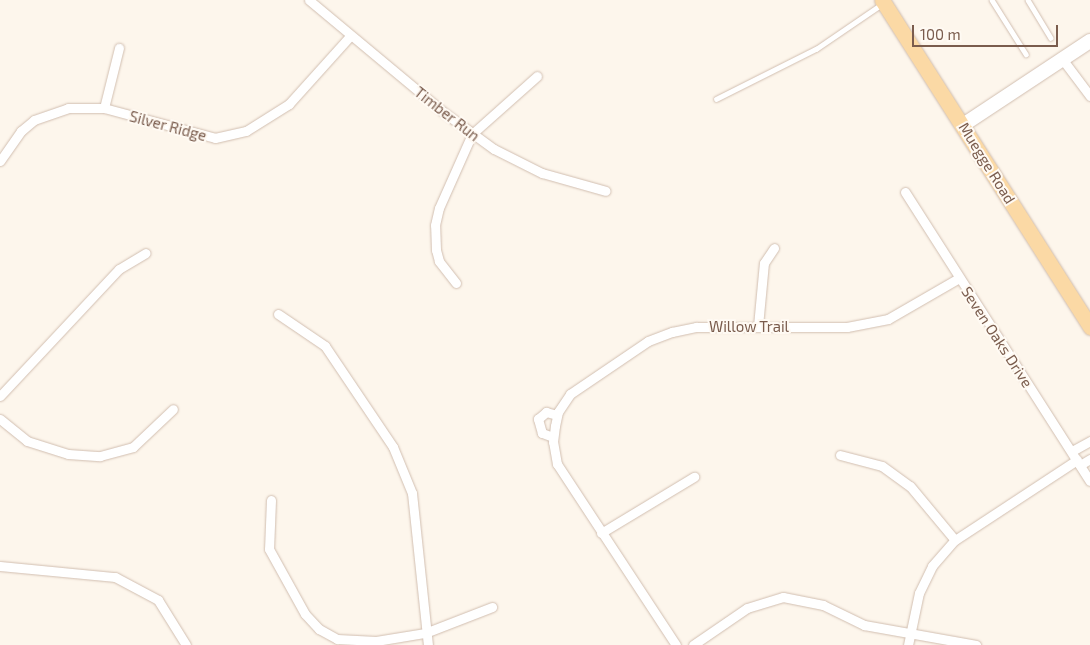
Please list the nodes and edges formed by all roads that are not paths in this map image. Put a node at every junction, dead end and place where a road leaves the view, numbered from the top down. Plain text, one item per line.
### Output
1 (310, 0) edge
2 (992, 0) edge
3 (1028, 0) edge
4 (883, 2) edge
5 (350, 36) junction
6 (1051, 38) dead end
7 (1090, 41) edge
8 (120, 48) dead end
9 (1026, 54) dead end
10 (1063, 60) junction
11 (536, 76) dead end
12 (1090, 96) edge
13 (716, 99) dead end
14 (104, 108) junction
15 (963, 124) junction
16 (472, 134) junction
17 (0, 161) edge
18 (606, 192) dead end
19 (905, 192) dead end
20 (774, 248) dead end
21 (146, 253) dead end
22 (959, 278) junction
23 (456, 282) dead end
24 (278, 314) dead end
25 (758, 326) junction
26 (1090, 327) edge
27 (0, 396) edge
28 (172, 409) dead end
29 (557, 414) junction
30 (0, 418) edge
31 (554, 436) junction
32 (1090, 441) edge
33 (1072, 451) junction
34 (840, 455) dead end
35 (1090, 459) edge
36 (1079, 462) junction
37 (694, 477) dead end
38 (1090, 481) edge
39 (271, 500) dead end
40 (601, 533) junction
41 (956, 540) junction
42 (0, 566) edge
43 (492, 607) dead end
44 (425, 632) junction
45 (909, 634) junction
46 (186, 645) edge
47 (428, 645) edge
48 (676, 645) edge
49 (693, 645) edge
50 (908, 645) edge
51 (976, 645) edge

1 - 5 street, Timber Run
2 - 9 lane
3 - 6 lane
4 - 13 lane
4 - 15 main road, Muegge Road
5 - 14 street, Silver Ridge
5 - 16 street, Timber Run
7 - 10 street
8 - 14 street
10 - 12 street
10 - 15 street
11 - 16 street
14 - 17 street, Silver Ridge
15 - 26 main road, Muegge Road
16 - 18 street, Timber Run
16 - 23 street
19 - 22 street, Seven Oaks Drive
20 - 25 street
21 - 27 street
22 - 25 street, Willow Trail
22 - 33 street, Seven Oaks Drive
24 - 44 street
25 - 29 street, Willow Trail
28 - 30 street
29 - 31 street, Willow Trail
29 - 31 street
31 - 40 street, Willow Trail
32 - 33 street
33 - 36 street, Seven Oaks Drive
34 - 41 street
35 - 36 street
36 - 38 street, Seven Oaks Drive
36 - 41 street
37 - 40 street
39 - 44 street
40 - 48 street, Willow Trail
41 - 45 street
42 - 46 street
43 - 44 street
44 - 47 street
45 - 49 street
45 - 50 street
45 - 51 street

